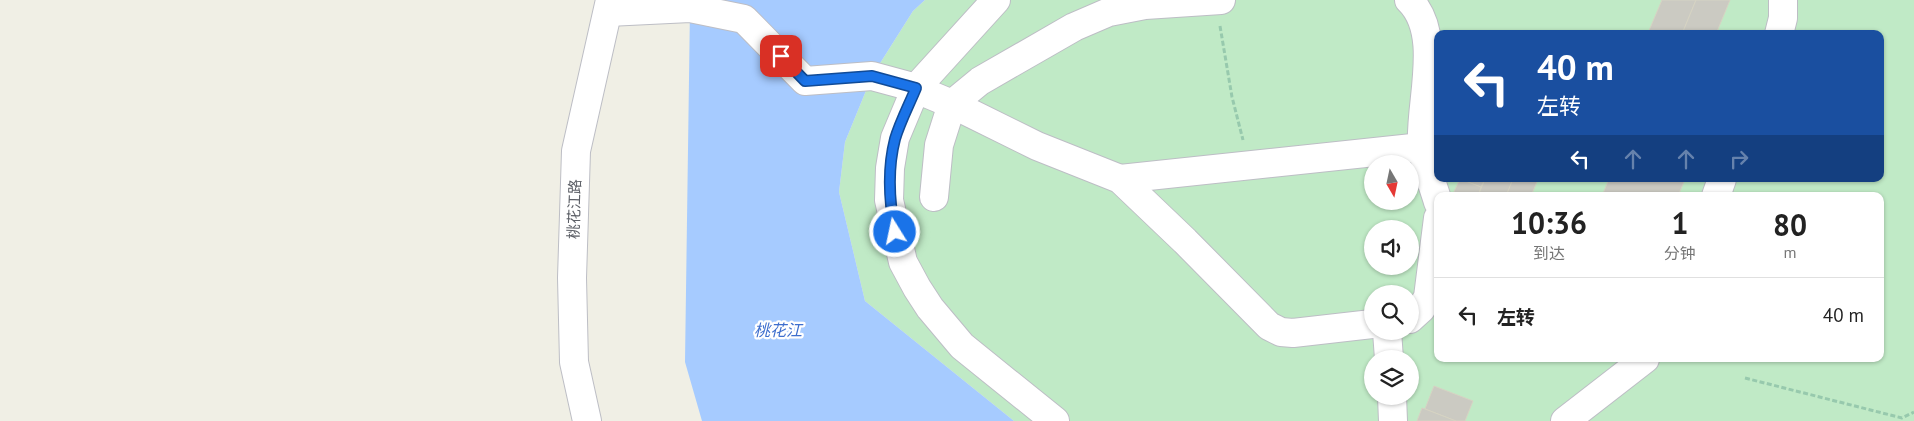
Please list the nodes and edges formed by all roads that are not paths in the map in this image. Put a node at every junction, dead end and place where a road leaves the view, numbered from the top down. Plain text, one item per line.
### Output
1 (996, 0) edge
2 (1221, 0) edge
3 (1409, 0) edge
4 (1783, 0) edge
5 (1216, 1) edge
6 (609, 6) edge
7 (1780, 30) edge
8 (1433, 50) edge
9 (916, 88) junction
10 (952, 104) junction
11 (1422, 147) junction
12 (1120, 179) junction
13 (1435, 192) edge
14 (934, 197) dead end
15 (1434, 250) edge
16 (1419, 312) edge
17 (1364, 325) edge
18 (1641, 362) edge
19 (1392, 405) edge
20 (586, 421) edge
21 (1055, 421) edge
22 (1393, 421) edge
23 (1565, 421) edge

1 - 9 street
2 - 5 street
3 - 8 street
4 - 7 street
5 - 10 street
6 - 9 street
6 - 20 street, 桃花江路
8 - 11 street
9 - 10 street
9 - 21 street
10 - 12 street
10 - 14 street
11 - 12 street
11 - 13 street
12 - 17 street
15 - 16 street
18 - 23 street
19 - 22 street

